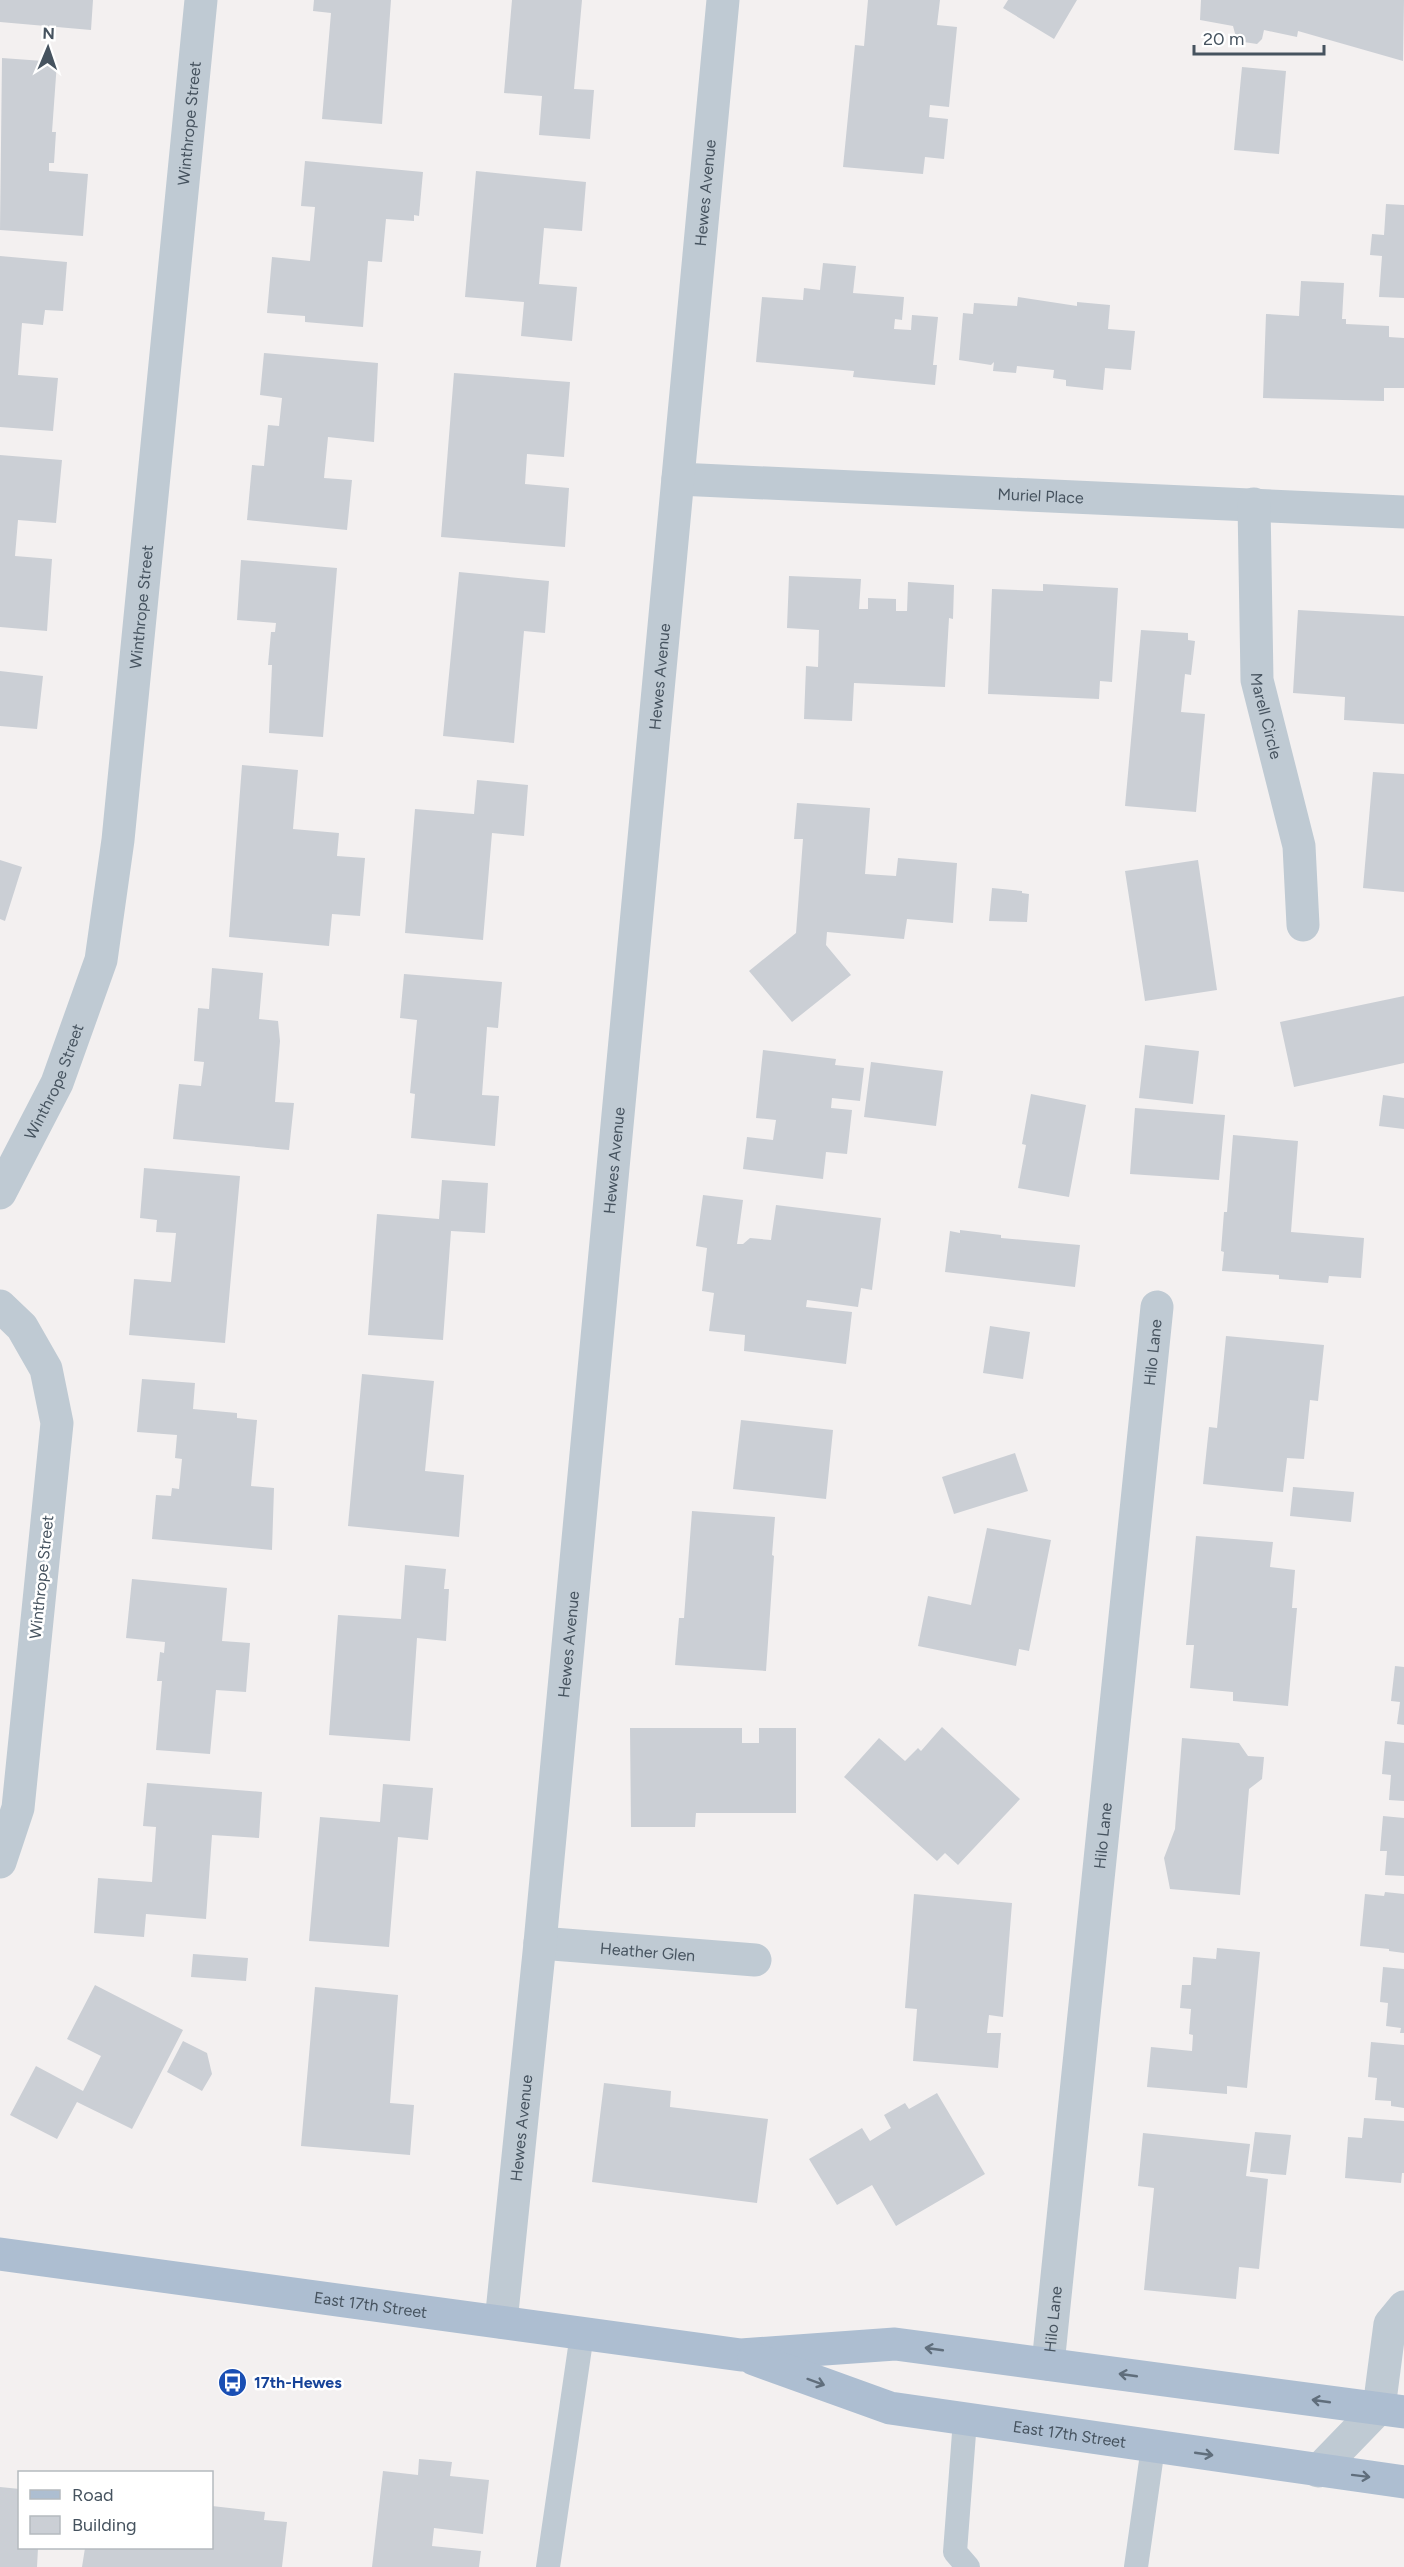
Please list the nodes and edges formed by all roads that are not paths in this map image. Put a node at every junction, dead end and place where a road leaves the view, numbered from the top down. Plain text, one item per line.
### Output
1 (201, 0) edge
2 (723, 0) edge
3 (678, 479) junction
4 (1254, 504) junction
5 (1404, 512) edge
6 (1303, 925) dead end
7 (0, 1193) edge
8 (0, 1306) edge
9 (1156, 1307) dead end
10 (0, 1862) edge
11 (540, 1943) junction
12 (755, 1960) dead end
13 (0, 2254) edge
14 (1404, 2307) edge
15 (501, 2322) junction
16 (582, 2334) junction
17 (741, 2355) junction
18 (1048, 2364) junction
19 (1391, 2410) edge
20 (965, 2420) junction
21 (1154, 2446) junction
22 (1318, 2471) junction
23 (1404, 2482) edge
24 (548, 2567) edge
25 (968, 2567) edge
26 (1136, 2567) edge

1 - 7 street, Winthrope Street
2 - 3 street, Hewes Avenue
3 - 4 street, Muriel Place
3 - 11 street, Hewes Avenue
4 - 5 street, Muriel Place
4 - 6 street, Marell Circle
8 - 10 street, Winthrope Street
9 - 18 street, Hilo Lane
11 - 12 street, Heather Glen
11 - 15 street, Hewes Avenue
13 - 15 main road, East 17th Street
14 - 19 street
15 - 16 main road, East 17th Street
16 - 17 main road, East 17th Street
16 - 24 lane
18 -> 17 main road, East 17th Street
17 -> 20 main road, East 17th Street
19 -> 18 main road, East 17th Street
19 - 22 street
20 - 21 main road, East 17th Street
20 - 25 lane
21 -> 22 main road, East 17th Street
21 - 26 lane
22 -> 23 main road, East 17th Street

